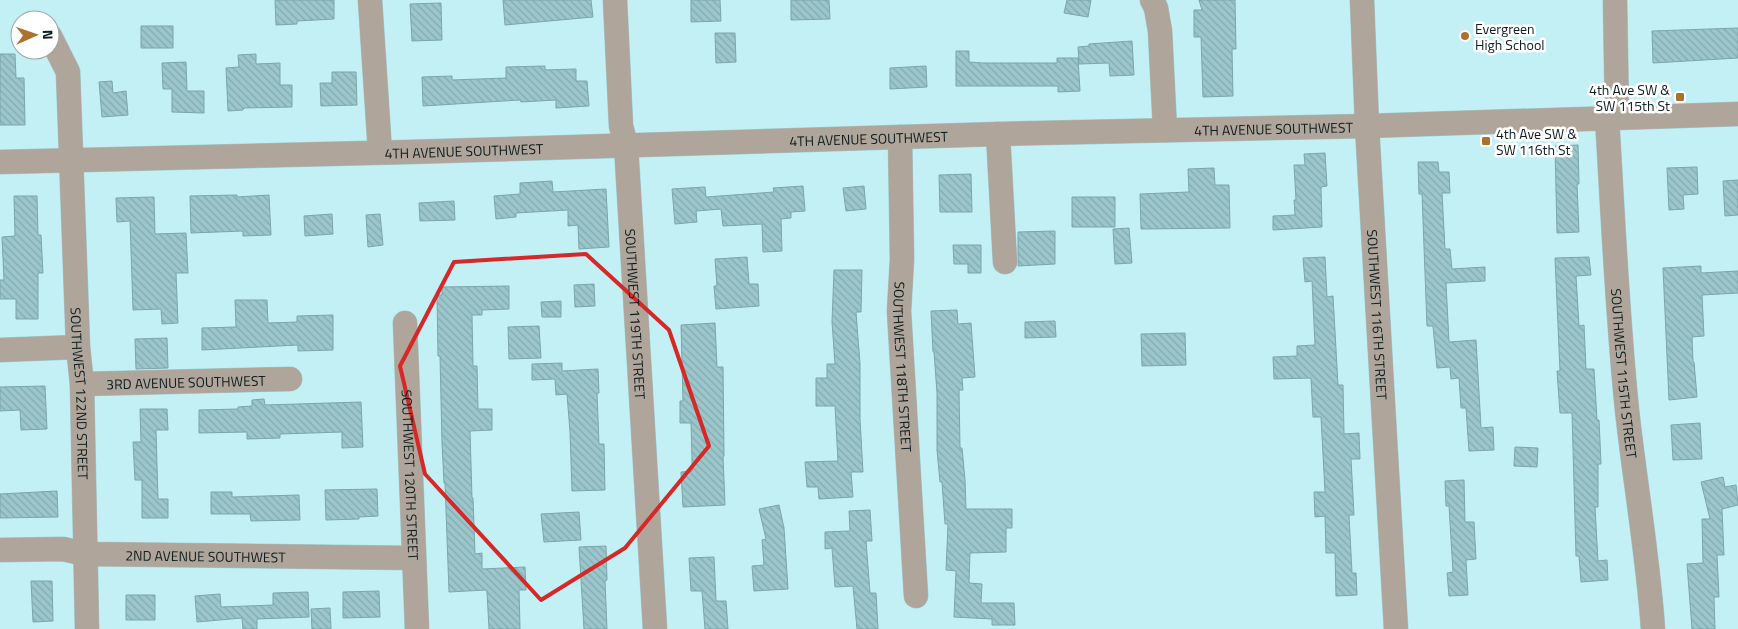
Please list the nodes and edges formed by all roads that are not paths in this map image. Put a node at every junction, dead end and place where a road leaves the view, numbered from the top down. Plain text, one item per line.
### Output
1 (370, 0) edge
2 (615, 0) edge
3 (1152, 0) edge
4 (1362, 0) edge
5 (1615, 0) edge
6 (60, 56) edge
7 (1738, 114) edge
8 (1612, 118) junction
9 (1367, 126) junction
10 (1165, 130) junction
11 (998, 134) junction
12 (900, 137) junction
13 (626, 145) junction
14 (380, 152) junction
15 (71, 160) junction
16 (0, 162) edge
17 (1005, 262) dead end
18 (405, 323) dead end
19 (78, 347) junction
20 (0, 350) edge
21 (290, 379) dead end
22 (82, 384) junction
23 (0, 550) edge
24 (85, 554) junction
25 (413, 558) junction
26 (916, 596) dead end
27 (87, 629) edge
28 (417, 629) edge
29 (655, 629) edge
30 (1396, 629) edge
31 (1653, 629) edge

1 - 14 street
2 - 13 street, SOUTHWEST 119TH STREET
3 - 10 street
4 - 9 street, SOUTHWEST 116TH STREET
5 - 8 street, SOUTHWEST 115TH STREET
6 - 15 street, SOUTHWEST 122ND STREET
7 - 8 street, 4TH AVENUE SOUTHWEST
8 - 9 street, 4TH AVENUE SOUTHWEST
8 - 31 street, SOUTHWEST 115TH STREET
9 - 10 street, 4TH AVENUE SOUTHWEST
9 - 30 street, SOUTHWEST 116TH STREET
10 - 11 street, 4TH AVENUE SOUTHWEST
11 - 12 street, 4TH AVENUE SOUTHWEST
11 - 17 street
12 - 13 street, 4TH AVENUE SOUTHWEST
12 - 26 street, SOUTHWEST 118TH STREET
13 - 14 street, 4TH AVENUE SOUTHWEST
13 - 29 street, SOUTHWEST 119TH STREET
14 - 15 street, 4TH AVENUE SOUTHWEST
15 - 16 street, 4TH AVENUE SOUTHWEST
15 - 19 street, SOUTHWEST 122ND STREET
18 - 25 street, SOUTHWEST 120TH STREET
19 - 20 street
19 - 22 street, SOUTHWEST 122ND STREET
21 - 22 street, 3RD AVENUE SOUTHWEST
22 - 24 street, SOUTHWEST 122ND STREET
23 - 24 street, 2ND AVENUE SOUTHWEST
24 - 25 street, 2ND AVENUE SOUTHWEST
24 - 27 street, SOUTHWEST 122ND STREET
25 - 28 street, SOUTHWEST 120TH STREET

